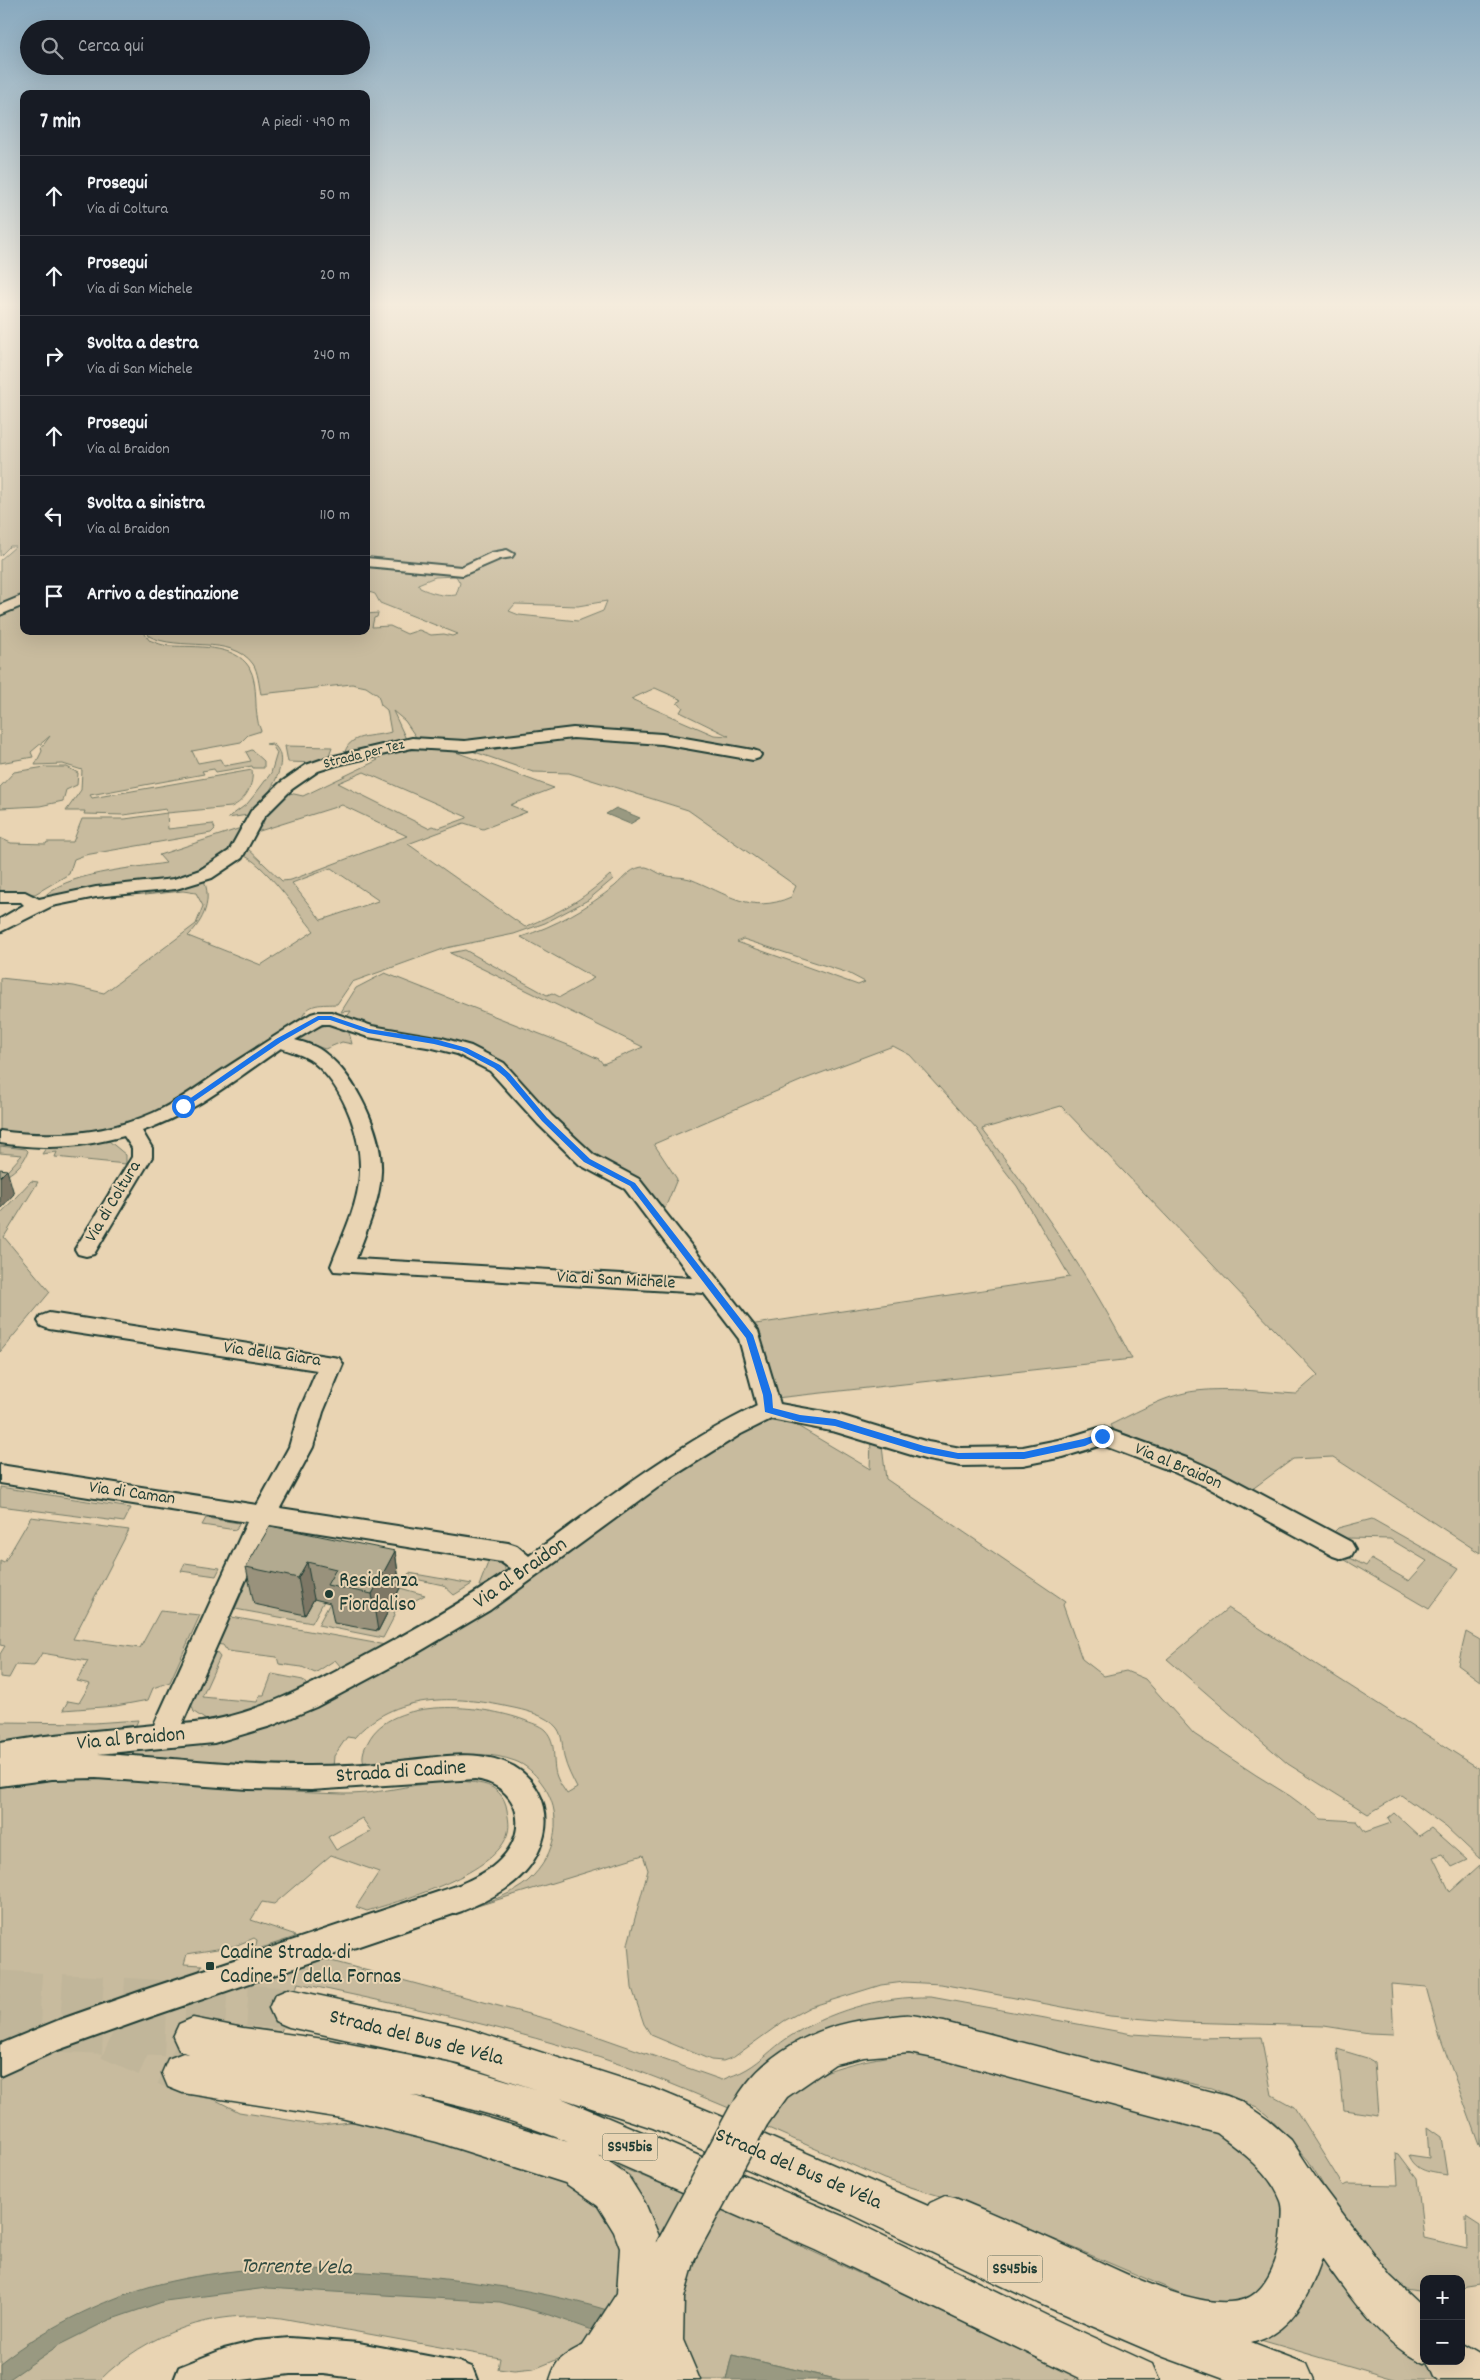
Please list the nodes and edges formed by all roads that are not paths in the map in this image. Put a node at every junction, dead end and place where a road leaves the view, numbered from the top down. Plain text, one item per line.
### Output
1 (507, 554) dead end
2 (370, 562) edge
3 (20, 601) edge
4 (0, 611) edge
5 (753, 755) dead end
6 (0, 897) edge
7 (37, 905) junction
8 (0, 927) edge
9 (279, 1041) junction
10 (130, 1128) junction
11 (0, 1137) edge
12 (86, 1249) dead end
13 (709, 1286) junction
14 (49, 1321) dead end
15 (769, 1410) junction
16 (0, 1474) edge
17 (264, 1514) junction
18 (1342, 1549) dead end
19 (529, 1570) junction
20 (168, 1725) junction
21 (0, 1755) edge
22 (0, 1774) edge
23 (289, 2008) tunnel mouth
24 (0, 2061) edge
25 (1303, 2196) junction
26 (868, 2200) junction
27 (675, 2252) junction
28 (640, 2298) junction
29 (1420, 2336) edge
30 (1456, 2365) edge
31 (226, 2372) edge
32 (575, 2375) edge
33 (192, 2380) edge
34 (459, 2380) edge
35 (672, 2380) edge
36 (677, 2380) edge
37 (1136, 2380) edge
38 (1290, 2380) edge
39 (1479, 2380) edge

1 - 2 street
3 - 4 street
5 - 7 street, Strada per Tez
6 - 7 street
7 - 8 street, Strada per Tez
9 - 10 street
9 - 13 street, Via di San Michele
9 - 13 street, Via di San Michele
10 - 11 street
10 - 12 street, Via di Coltura
13 - 15 street
14 - 17 street, Via della Giara
15 - 18 street, Via al Braidon
15 - 19 street, Via al Braidon
16 - 17 street, Via di Caman
17 - 19 street
17 - 20 street, Via della Giara
19 - 20 street, Via al Braidon
20 - 21 street, Via al Braidon
22 - 24 street, Strada di Cadine
23 - 26 main road, Strada del Bus de Véla / SS45bis
25 - 26 main road
25 - 27 main road, bridge
25 - 29 main road
26 - 38 main road, Strada del Bus de Véla / SS45bis
27 - 28 main road
27 - 36 main road
28 - 32 main road
28 - 37 main road, Strada del Bus de Véla / SS45bis
30 - 39 main road
31 - 33 street
31 - 34 street
32 - 35 main road

